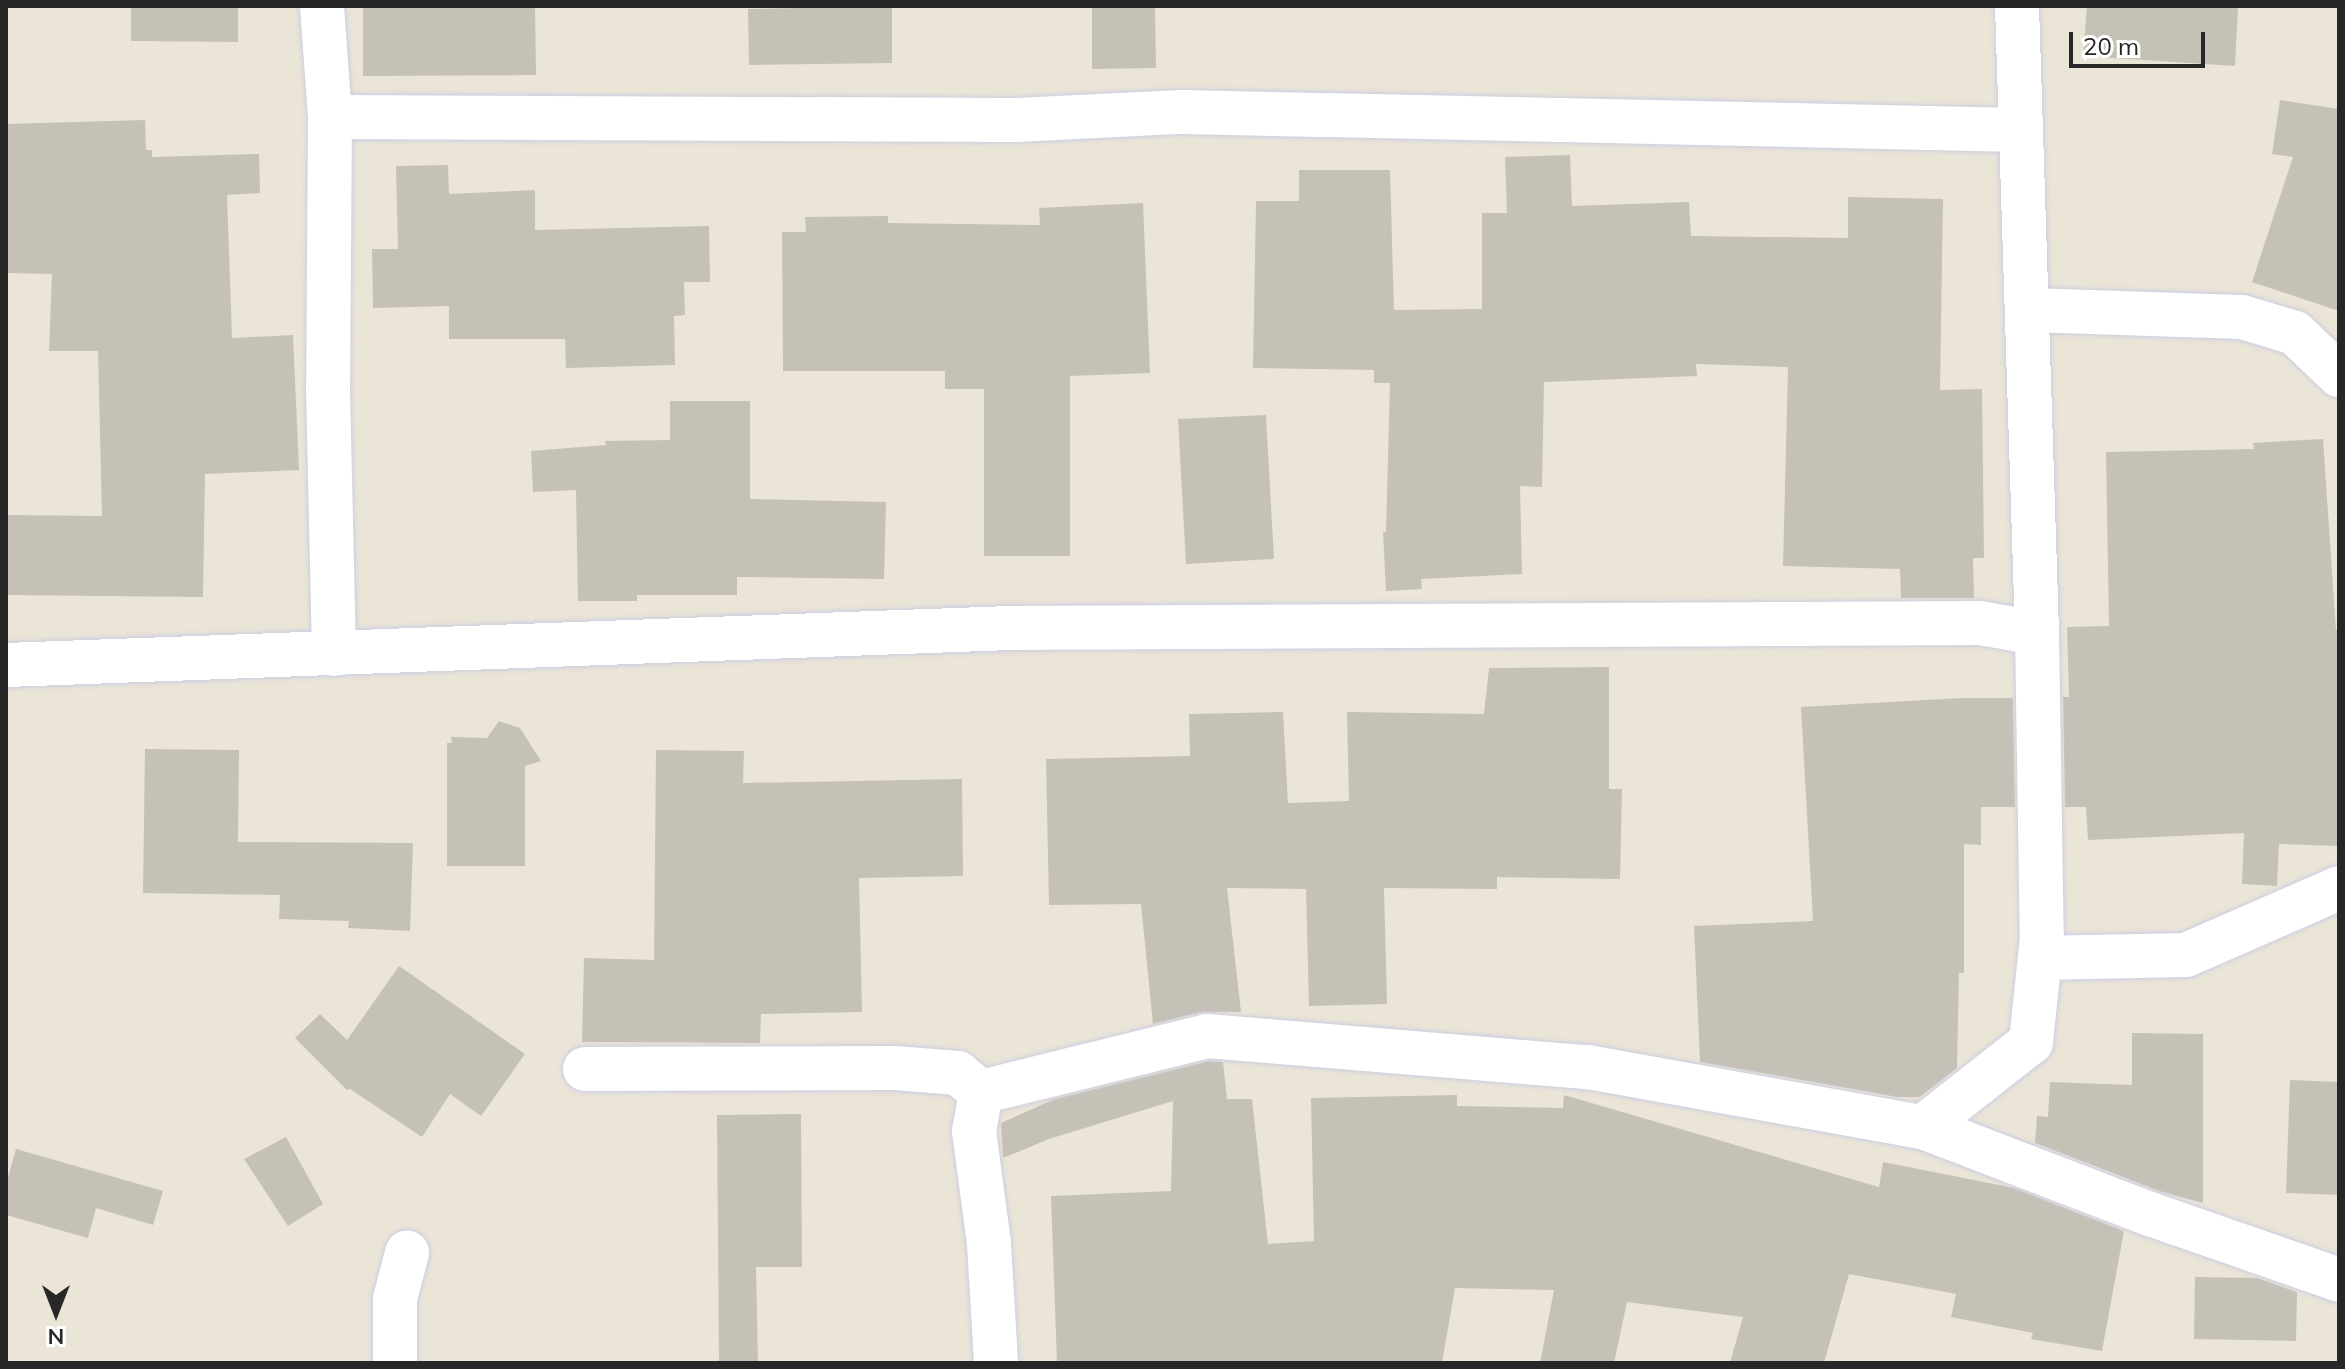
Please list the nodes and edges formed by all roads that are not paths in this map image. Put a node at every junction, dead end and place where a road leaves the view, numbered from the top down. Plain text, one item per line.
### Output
1 (322, 6) edge
2 (2017, 6) edge
3 (330, 117) junction
4 (2020, 130) junction
5 (2029, 310) junction
6 (2339, 375) edge
7 (2037, 633) junction
8 (334, 654) junction
9 (6, 665) edge
10 (2339, 888) edge
11 (2040, 958) junction
12 (585, 1069) dead end
13 (981, 1092) junction
14 (1923, 1127) junction
15 (407, 1253) dead end
16 (2339, 1280) edge
17 (395, 1363) edge
18 (996, 1363) edge

1 - 3 street
2 - 4 street
3 - 4 street
3 - 8 street
4 - 5 street
5 - 6 street
5 - 7 street
7 - 8 street
7 - 11 street
8 - 9 street
10 - 11 street
11 - 14 street
12 - 13 street
13 - 14 street
13 - 18 street
14 - 16 street
15 - 17 street

